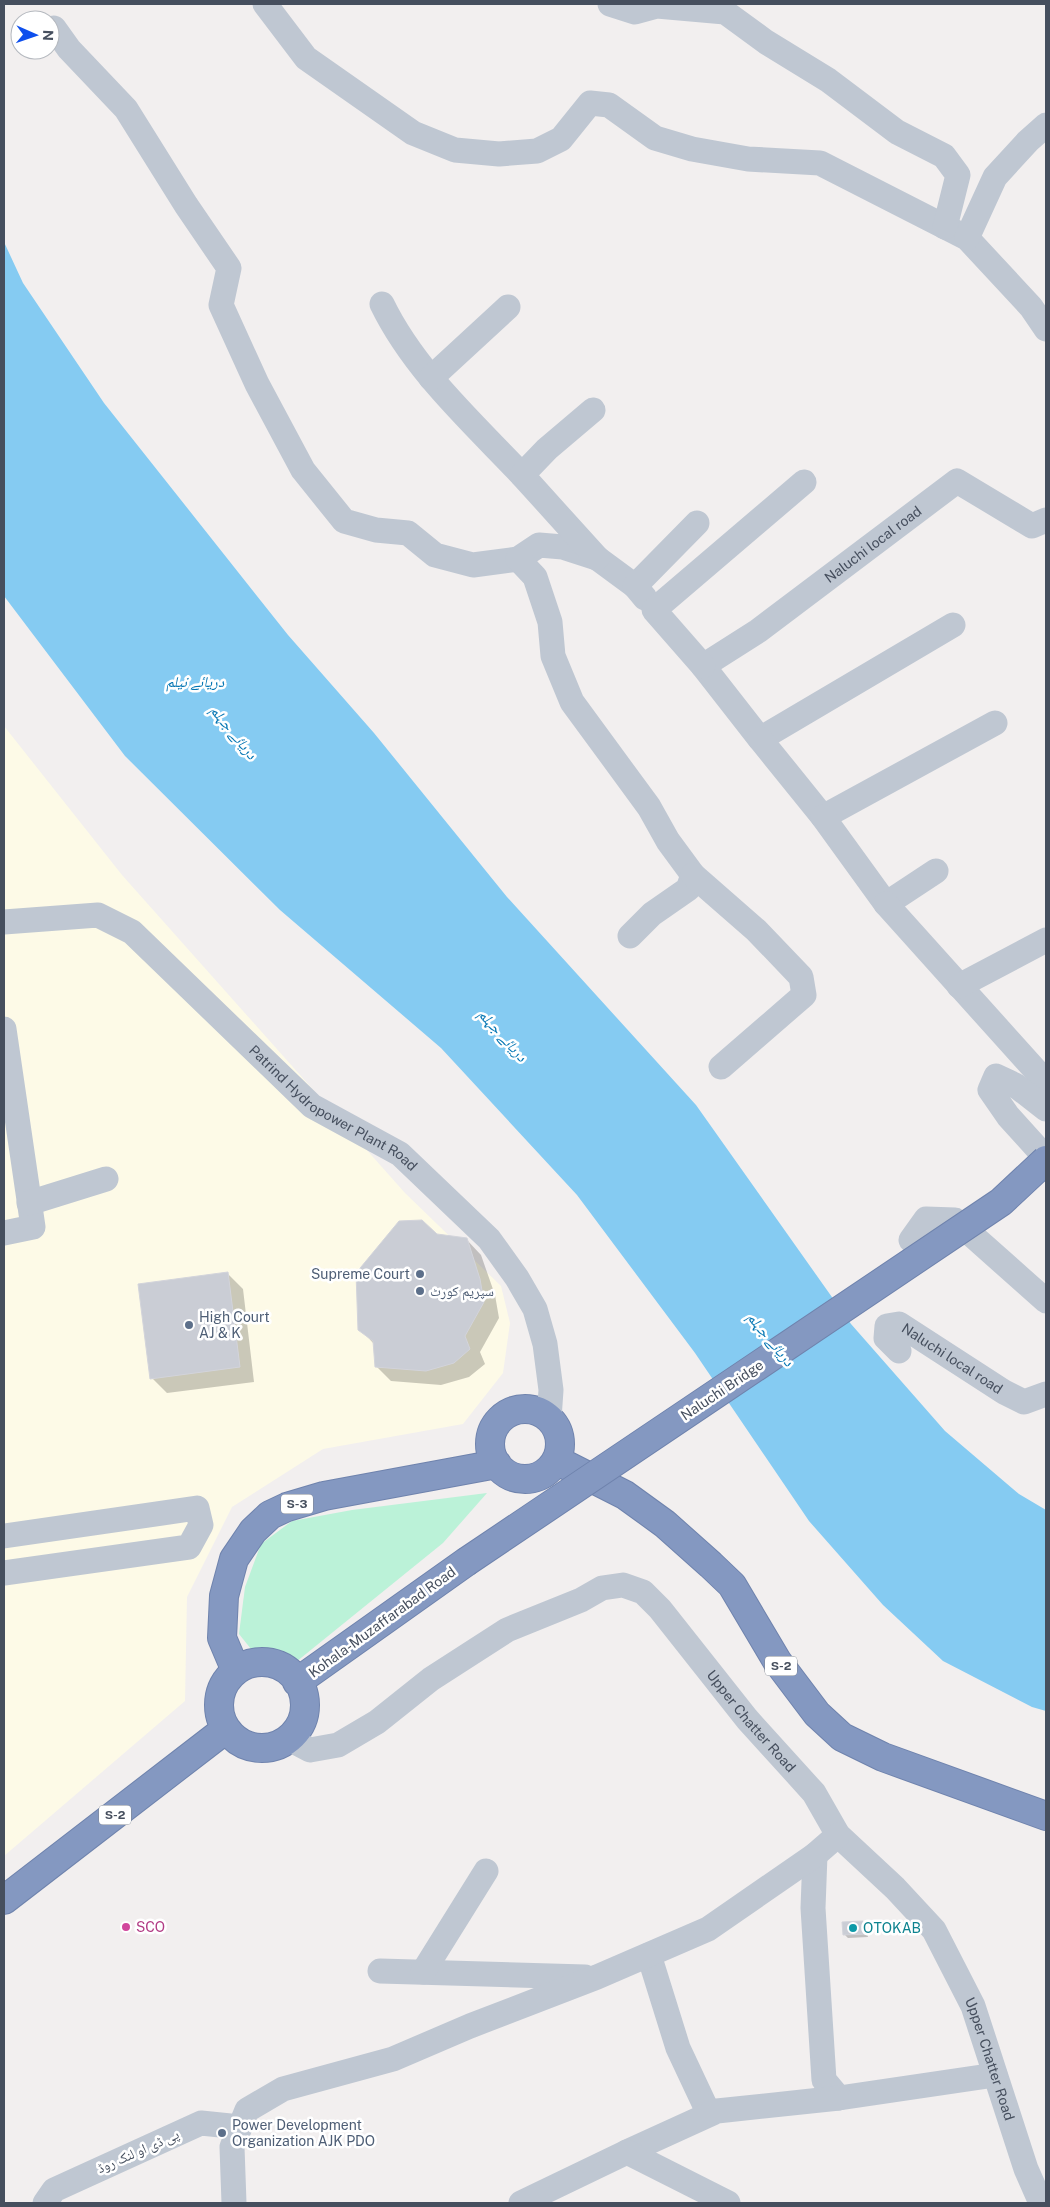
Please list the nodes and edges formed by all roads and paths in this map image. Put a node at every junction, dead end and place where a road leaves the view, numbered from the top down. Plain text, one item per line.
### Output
1 (265, 4) edge
2 (610, 4) edge
3 (60, 36) edge
4 (1046, 125) edge
5 (945, 227) junction
6 (967, 238) junction
7 (382, 304) dead end
8 (508, 307) dead end
9 (1046, 329) edge
10 (431, 378) junction
11 (593, 410) dead end
12 (522, 475) junction
13 (804, 482) dead end
14 (1046, 520) edge
15 (697, 523) dead end
16 (597, 558) junction
17 (518, 559) junction
18 (635, 586) junction
19 (654, 610) junction
20 (953, 625) dead end
21 (703, 666) junction
22 (995, 723) dead end
23 (760, 739) junction
24 (823, 817) junction
25 (936, 871) dead end
26 (693, 874) junction
27 (886, 904) junction
28 (4, 922) edge
29 (630, 936) dead end
30 (1046, 940) edge
31 (959, 986) junction
32 (4, 1030) edge
33 (721, 1067) dead end
34 (1046, 1082) edge
35 (1046, 1109) edge
36 (1046, 1159) edge
37 (106, 1179) dead end
38 (29, 1203) junction
39 (4, 1233) edge
40 (911, 1240) dead end
41 (1046, 1301) edge
42 (898, 1351) dead end
43 (1046, 1394) edge
44 (549, 1419) junction
45 (556, 1460) junction
46 (496, 1464) junction
47 (4, 1536) edge
48 (466, 1562) joint
49 (4, 1573) edge
50 (236, 1671) junction
51 (297, 1682) junction
52 (226, 1729) junction
53 (289, 1739) junction
54 (1046, 1816) edge
55 (838, 1835) junction
56 (815, 1855) junction
57 (486, 1871) dead end
58 (4, 1898) edge
59 (649, 1955) junction
60 (380, 1971) dead end
61 (423, 1972) junction
62 (597, 1977) junction
63 (995, 2075) junction
64 (839, 2098) junction
65 (709, 2114) junction
66 (240, 2127) junction
67 (627, 2152) junction
68 (45, 2203) edge
69 (234, 2203) edge
70 (521, 2203) edge
71 (728, 2203) edge
72 (1041, 2203) edge

1 - 5 street
2 - 5 street
3 - 17 street
4 - 6 street
5 - 6 street
6 - 9 street
7 - 10 street
8 - 10 street
10 - 12 street
11 - 12 street
12 - 16 street
13 - 19 street
14 - 21 street, Naluchi local road
15 - 18 street
16 - 17 street
16 - 18 street
17 - 26 street
18 - 19 street
19 - 21 street
20 - 23 street
21 - 23 street
22 - 24 street
23 - 24 street
24 - 27 street
25 - 27 street
26 - 29 street
26 - 33 street
27 - 31 street
28 - 44 street, Patrind Hydropower Plant Road
30 - 31 street
31 - 34 street
32 - 38 street
35 - 36 street
36 - 48 highway, Naluchi Bridge, bridge
37 - 38 street
38 - 39 street
40 - 41 street
42 - 43 street, Naluchi local road
44 - 45 highway
44 - 46 highway
45 - 46 highway
45 - 54 highway, S-2
46 - 50 highway, S-3
47 - 49 street
48 - 51 highway, Kohala-Muzaffarabad Road
50 - 51 highway
50 - 52 highway
51 - 53 highway
52 - 53 highway
52 - 58 highway, S-2
53 - 55 street, Upper Chatter Road
55 - 56 street
55 - 63 street, Upper Chatter Road
56 - 59 street
56 - 64 street
57 - 61 street
59 - 62 street
59 - 65 street
60 - 61 street
61 - 62 street
62 - 66 street
63 - 64 street
63 - 72 street, Upper Chatter Road
64 - 65 street
65 - 67 street
66 - 68 street, پی ڈی او لنک روڈ
66 - 69 street
67 - 70 street
67 - 71 street

